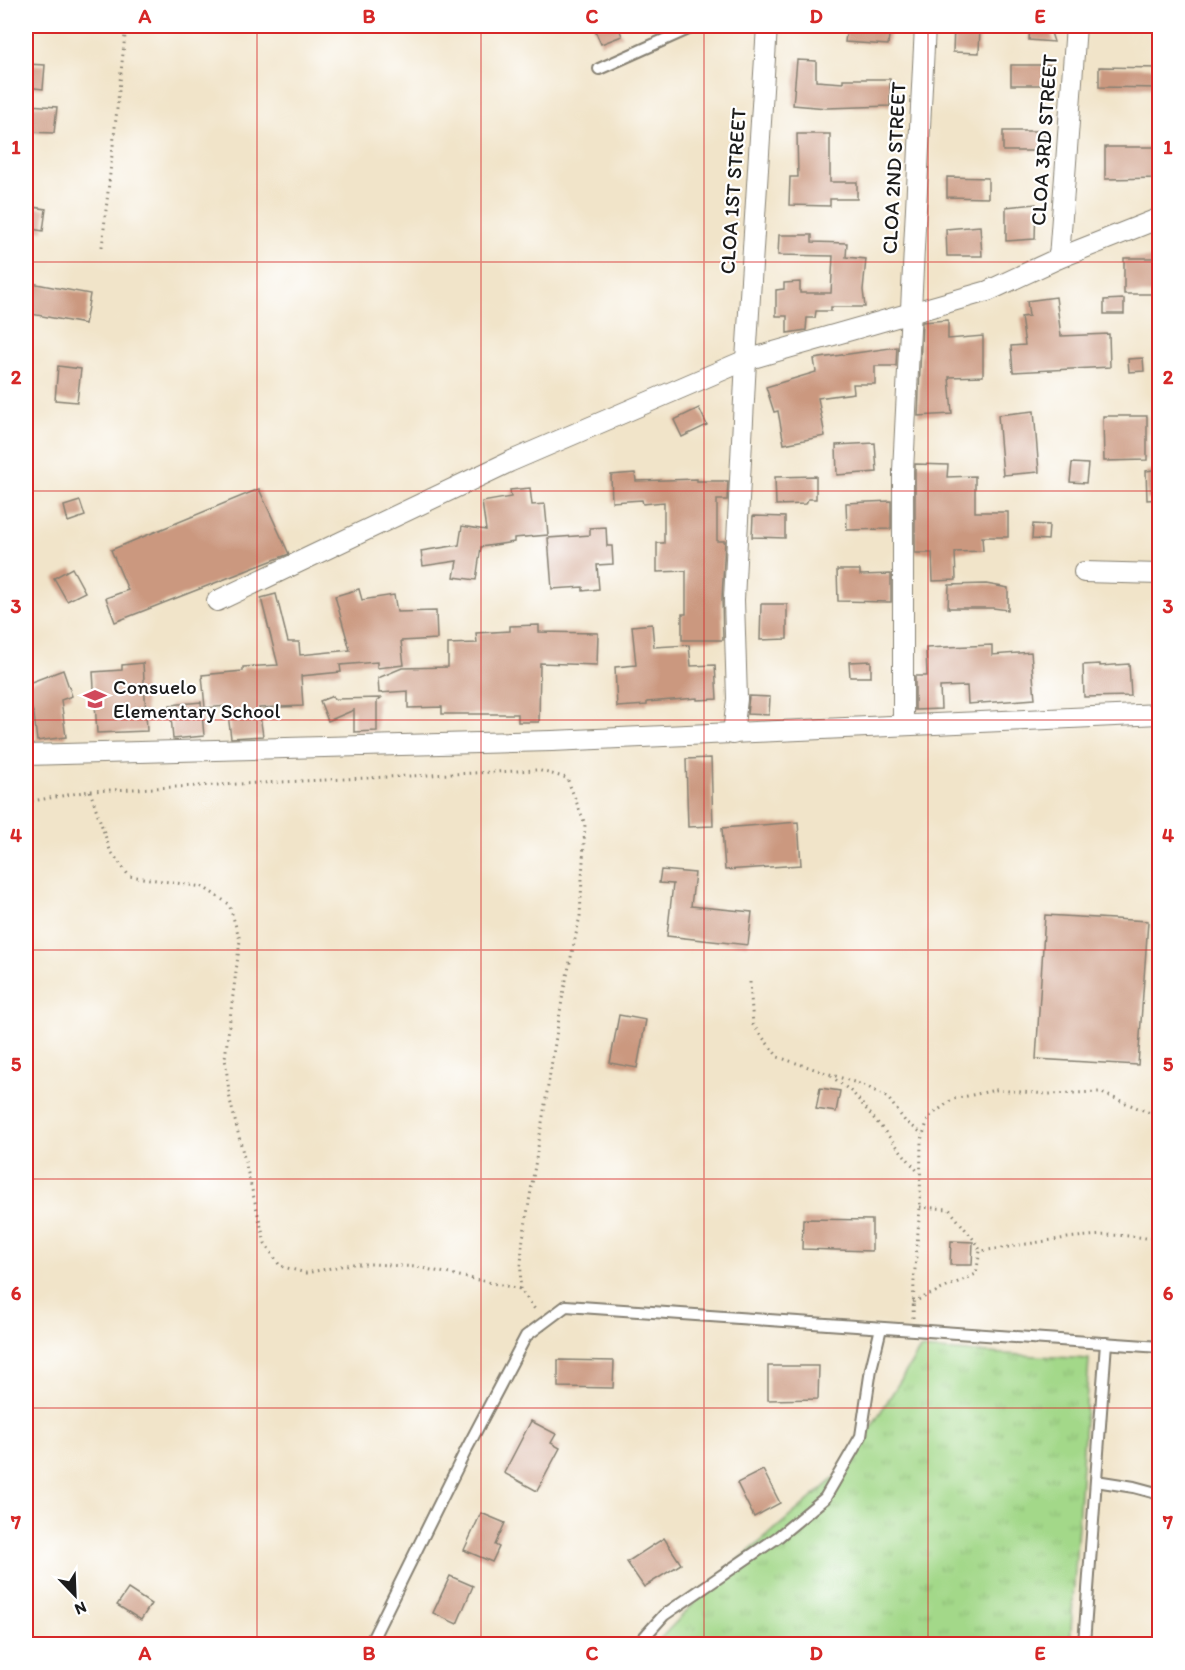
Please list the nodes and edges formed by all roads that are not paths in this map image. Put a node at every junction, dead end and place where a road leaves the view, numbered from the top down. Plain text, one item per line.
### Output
1 (695, 26) edge
2 (767, 26) edge
3 (925, 26) edge
4 (1076, 26) edge
5 (598, 69) dead end
6 (1160, 218) edge
7 (1059, 258) junction
8 (911, 313) junction
9 (746, 360) junction
10 (1084, 572) dead end
11 (1160, 574) edge
12 (218, 601) dead end
13 (1160, 714) edge
14 (903, 724) junction
15 (733, 734) junction
16 (26, 755) edge
17 (881, 1328) junction
18 (1106, 1343) junction
19 (1160, 1347) edge
20 (1096, 1481) junction
21 (1160, 1494) edge
22 (370, 1644) edge
23 (638, 1644) edge
24 (1084, 1644) edge

1 - 5 lane
2 - 9 street, CLOA 1ST STREET
3 - 8 street, CLOA 2ND STREET
4 - 7 street, CLOA 3RD STREET
6 - 7 street
7 - 8 street
8 - 9 street
8 - 14 street, CLOA 2ND STREET
9 - 12 street
9 - 15 street, CLOA 1ST STREET
10 - 11 street
13 - 14 street
14 - 15 street
15 - 16 street
17 - 18 lane
17 - 22 lane
17 - 23 lane
18 - 19 lane
18 - 20 lane
20 - 21 lane
20 - 24 lane

